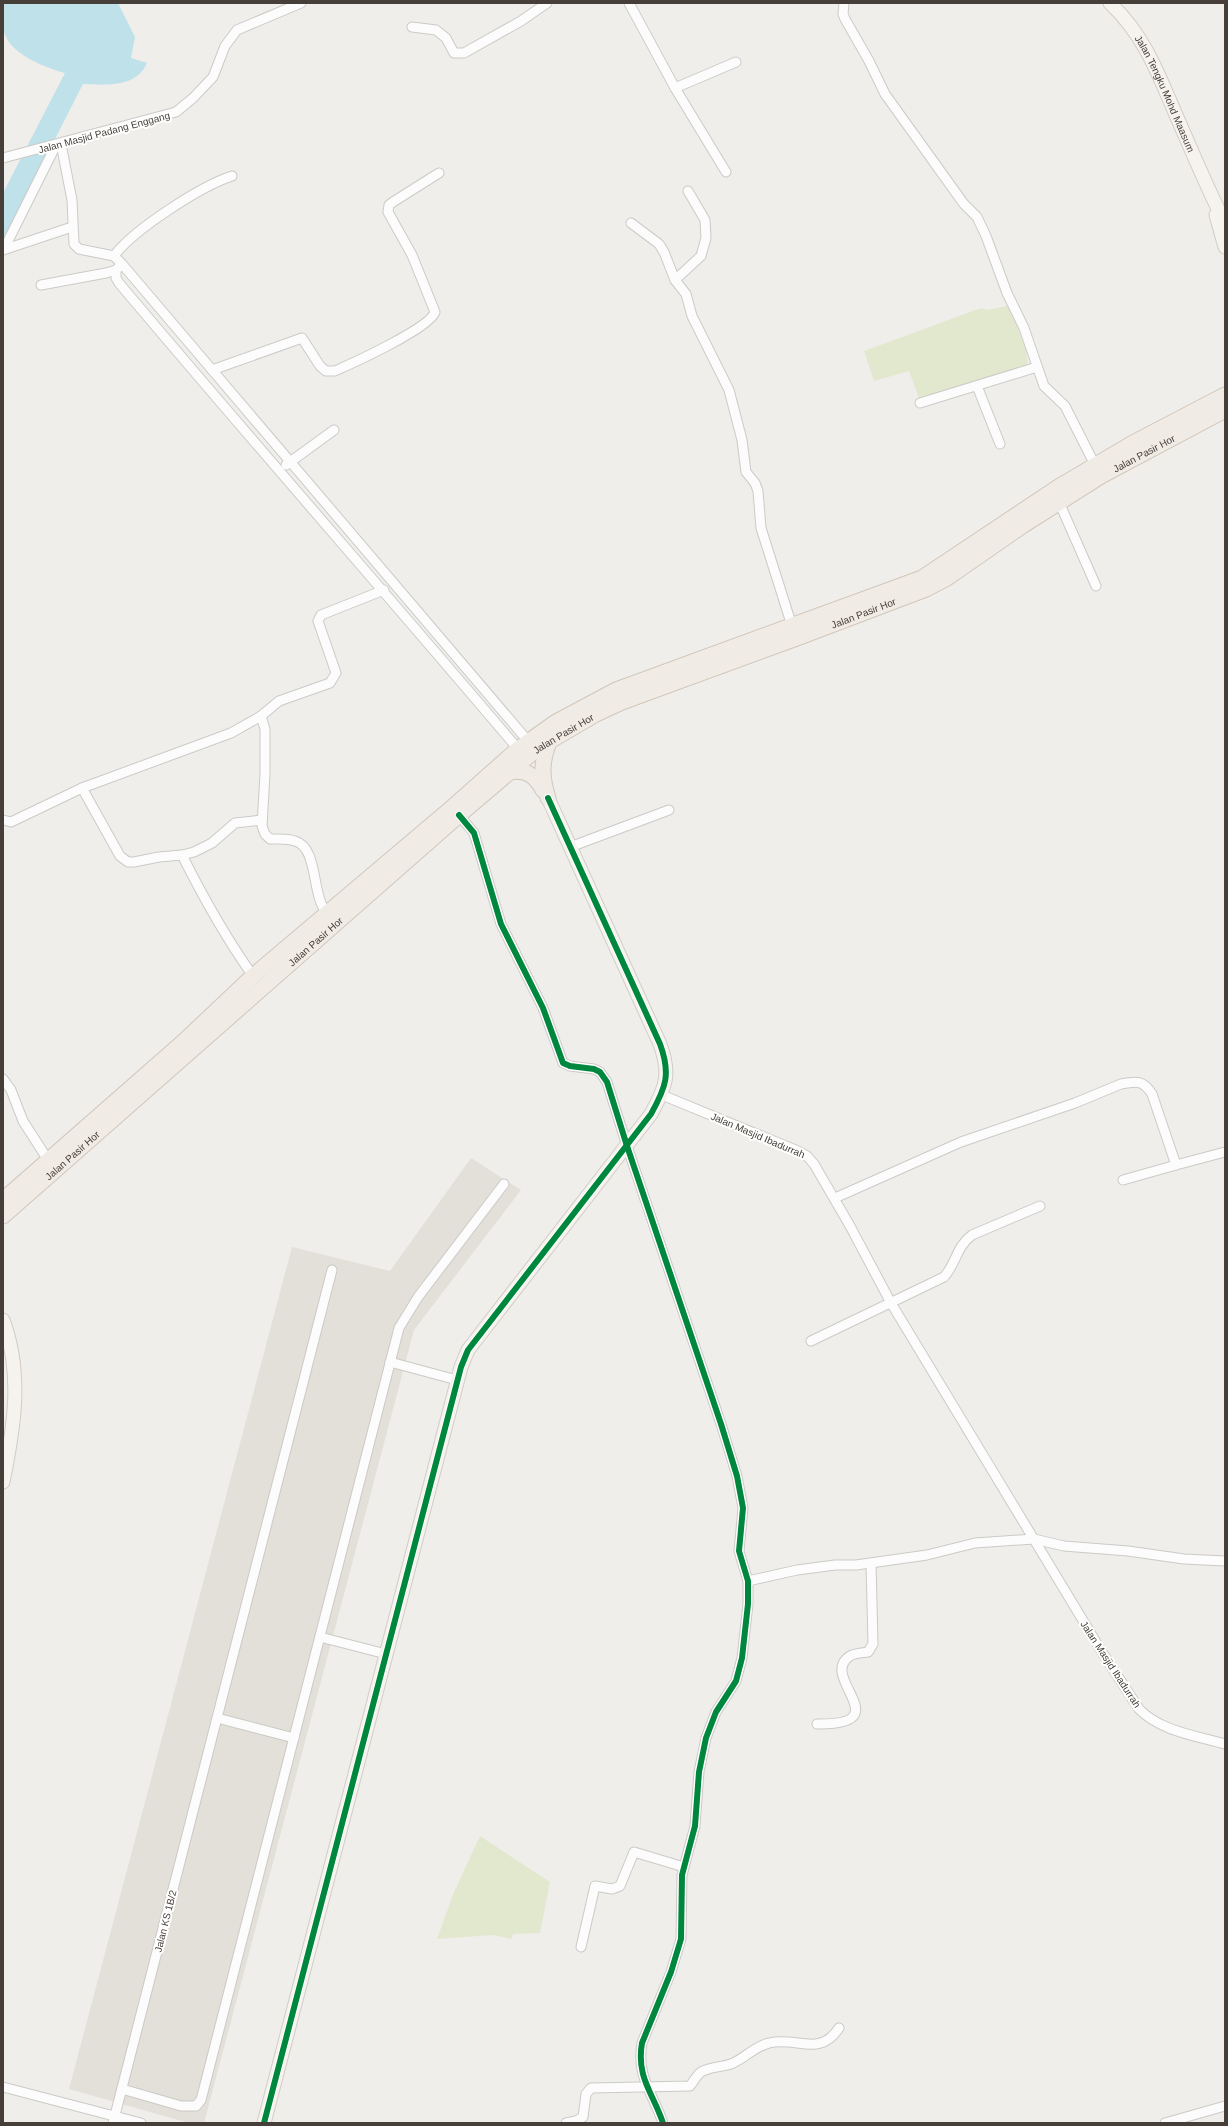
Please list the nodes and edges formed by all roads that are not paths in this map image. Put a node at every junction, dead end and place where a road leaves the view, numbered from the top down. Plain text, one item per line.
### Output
1 (301, 3) edge
2 (546, 3) edge
3 (629, 3) edge
4 (844, 3) edge
5 (1110, 3) edge
6 (412, 27) dead end
7 (736, 62) dead end
8 (674, 88) junction
9 (56, 145) junction
10 (3, 158) edge
11 (726, 172) dead end
12 (439, 173) dead end
13 (232, 176) dead end
14 (688, 191) dead end
15 (1209, 192) junction
16 (1225, 223) edge
17 (631, 224) dead end
18 (72, 227) junction
19 (1225, 247) edge
20 (3, 249) edge
21 (114, 256) junction
22 (122, 264) junction
23 (116, 270) junction
24 (676, 280) junction
25 (41, 285) dead end
26 (1037, 367) junction
27 (212, 370) junction
28 (977, 386) junction
29 (1225, 395) edge
30 (920, 403) dead end
31 (1225, 410) edge
32 (334, 430) dead end
33 (1000, 444) dead end
34 (290, 462) junction
35 (1095, 465) junction
36 (279, 470) junction
37 (1059, 502) junction
38 (1096, 586) dead end
39 (384, 590) junction
40 (792, 626) junction
41 (261, 716) junction
42 (550, 740) junction
43 (523, 745) junction
44 (509, 772) junction
45 (82, 788) junction
46 (548, 798) junction
47 (669, 810) dead end
48 (459, 815) junction
49 (3, 820) edge
50 (262, 820) junction
51 (570, 847) junction
52 (182, 856) junction
53 (327, 914) junction
54 (253, 976) junction
55 (3, 1079) edge
56 (662, 1095) junction
57 (627, 1146) junction
58 (1225, 1152) edge
59 (48, 1160) junction
60 (1176, 1165) junction
61 (1123, 1180) dead end
62 (504, 1184) dead end
63 (835, 1198) junction
64 (3, 1200) edge
65 (1040, 1206) dead end
66 (3, 1216) edge
67 (332, 1270) dead end
68 (891, 1303) junction
69 (3, 1320) edge
70 (811, 1341) dead end
71 (390, 1362) junction
72 (457, 1380) junction
73 (3, 1482) edge
74 (1034, 1539) junction
75 (1225, 1561) edge
76 (872, 1563) junction
77 (748, 1581) junction
78 (320, 1637) junction
79 (386, 1654) junction
80 (217, 1718) junction
81 (817, 1724) dead end
82 (294, 1738) junction
83 (1225, 1744) edge
84 (684, 1866) junction
85 (581, 1947) dead end
86 (839, 2028) dead end
87 (646, 2086) junction
88 (3, 2087) edge
89 (122, 2088) junction
90 (1225, 2106) edge
91 (114, 2120) edge
92 (140, 2123) edge
93 (264, 2123) edge
94 (566, 2123) edge
95 (663, 2123) edge
96 (1165, 2123) edge

1 - 9 street, Jalan Masjid Padang Enggang
2 - 6 street
3 - 8 street
4 - 26 street
5 - 15 street, Jalan Tengku Mohd Maasum
7 - 8 street
8 - 11 street
9 - 10 street, Jalan Masjid Padang Enggang
9 - 18 street
9 - 20 street
12 - 27 street
13 - 21 street
14 - 24 street
15 - 16 street, Jalan Tengku Mohd Maasum
15 - 19 street, Jalan Tengku Mohd Maasum
17 - 24 street
18 - 20 street
18 - 21 street
21 - 22 street
22 - 23 street
22 - 27 street
23 - 25 street
23 - 36 street
24 - 40 street
26 - 28 street
26 - 35 street
27 - 34 street
28 - 30 street
28 - 33 street
29 - 35 main road, Jalan Pasir Hor
31 - 37 main road, Jalan Pasir Hor
32 - 34 street
34 - 36 street
34 - 43 street
35 - 40 main road, Jalan Pasir Hor
36 - 39 street
37 - 38 street
37 - 42 main road, Jalan Pasir Hor
39 - 41 street
39 - 43 street
40 - 43 main road, Jalan Pasir Hor
41 - 45 street
41 - 50 street
42 - 44 main road, Jalan Pasir Hor
42 - 46 main road
43 - 53 main road, Jalan Pasir Hor
44 - 46 main road
44 - 48 main road, Jalan Pasir Hor
45 - 49 street
45 - 52 street
46 - 51 street
47 - 51 street
48 - 57 street
48 - 66 main road, Jalan Pasir Hor
50 - 52 street
50 - 53 street
51 - 56 street
52 - 54 street
53 - 54 main road, Jalan Pasir Hor
54 - 59 main road, Jalan Pasir Hor
55 - 59 street
56 - 57 street
56 - 63 street, Jalan Masjid Ibadurrah
57 - 72 street
57 - 77 street
58 - 60 street
59 - 64 main road, Jalan Pasir Hor
60 - 61 street
60 - 63 street
62 - 71 street
63 - 68 street, Jalan Masjid Ibadurrah
65 - 68 street
67 - 80 street, Jalan KS 1B/2
68 - 70 street
68 - 74 street, Jalan Masjid Ibadurrah
69 - 73 street
71 - 72 street
71 - 78 street
72 - 79 street
74 - 75 street
74 - 76 street
74 - 83 street, Jalan Masjid Ibadurrah
76 - 77 street
76 - 81 street
77 - 84 street
78 - 79 street
78 - 82 street
79 - 93 street
80 - 82 street
80 - 89 street, Jalan KS 1B/2
82 - 89 street
84 - 85 street
84 - 87 street
86 - 87 street
87 - 94 street
87 - 95 street
88 - 91 street
89 - 91 street, Jalan KS 1B/2
90 - 96 street
91 - 92 street

